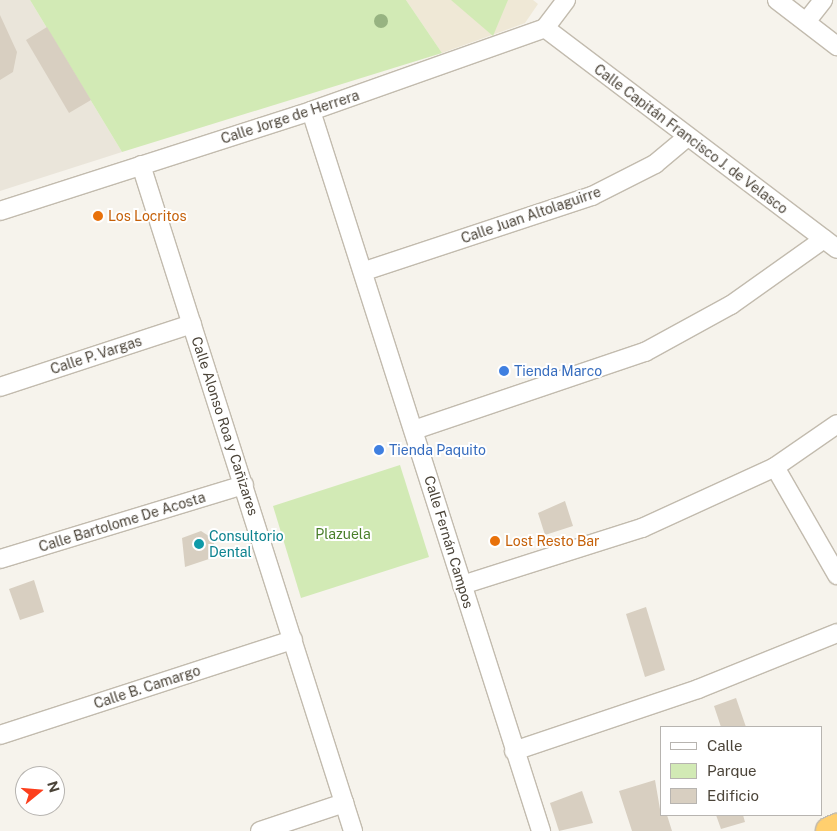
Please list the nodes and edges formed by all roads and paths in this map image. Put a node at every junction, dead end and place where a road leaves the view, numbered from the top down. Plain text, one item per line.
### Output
1 (566, 0) edge
2 (777, 0) edge
3 (823, 0) edge
4 (806, 22) junction
5 (545, 28) junction
6 (837, 46) edge
7 (311, 111) junction
8 (686, 138) junction
9 (141, 165) junction
10 (0, 211) edge
11 (831, 244) edge
12 (365, 270) junction
13 (192, 324) junction
14 (0, 387) edge
15 (837, 424) edge
16 (414, 430) junction
17 (775, 467) junction
18 (244, 485) junction
19 (0, 559) edge
20 (837, 575) edge
21 (462, 585) junction
22 (837, 633) edge
23 (293, 640) junction
24 (0, 735) edge
25 (514, 751) junction
26 (344, 803) junction
27 (837, 828) edge
28 (260, 831) edge
29 (353, 831) edge
30 (540, 831) edge
31 (830, 831) edge

1 - 5 street
2 - 4 street
3 - 4 street
4 - 6 street
5 - 7 street, Calle Jorge de Herrera
5 - 8 street, Calle Capitán Francisco J. de Velasco
7 - 9 street, Calle Jorge de Herrera
7 - 12 street, Calle Fernán Campos
8 - 11 street, Calle Capitán Francisco J. de Velasco
8 - 12 street, Calle Juan Altolaguirre
9 - 10 street, Calle Jorge de Herrera
9 - 13 street, Calle Alonso Roa y Cañizares
11 - 16 street
12 - 16 street, Calle Fernán Campos
13 - 14 street, Calle P. Vargas
13 - 18 street, Calle Alonso Roa y Cañizares
15 - 17 street
16 - 21 street, Calle Fernán Campos
17 - 20 street
17 - 21 street
18 - 19 street, Calle Bartolome De Acosta
18 - 23 street, Calle Alonso Roa y Cañizares
21 - 25 street, Calle Fernán Campos
22 - 25 street
23 - 24 street, Calle B. Camargo
23 - 26 street, Calle Alonso Roa y Cañizares
25 - 30 street, Calle Fernán Campos
26 - 28 street
26 - 29 street, Calle Alonso Roa y Cañizares
27 - 31 highway

